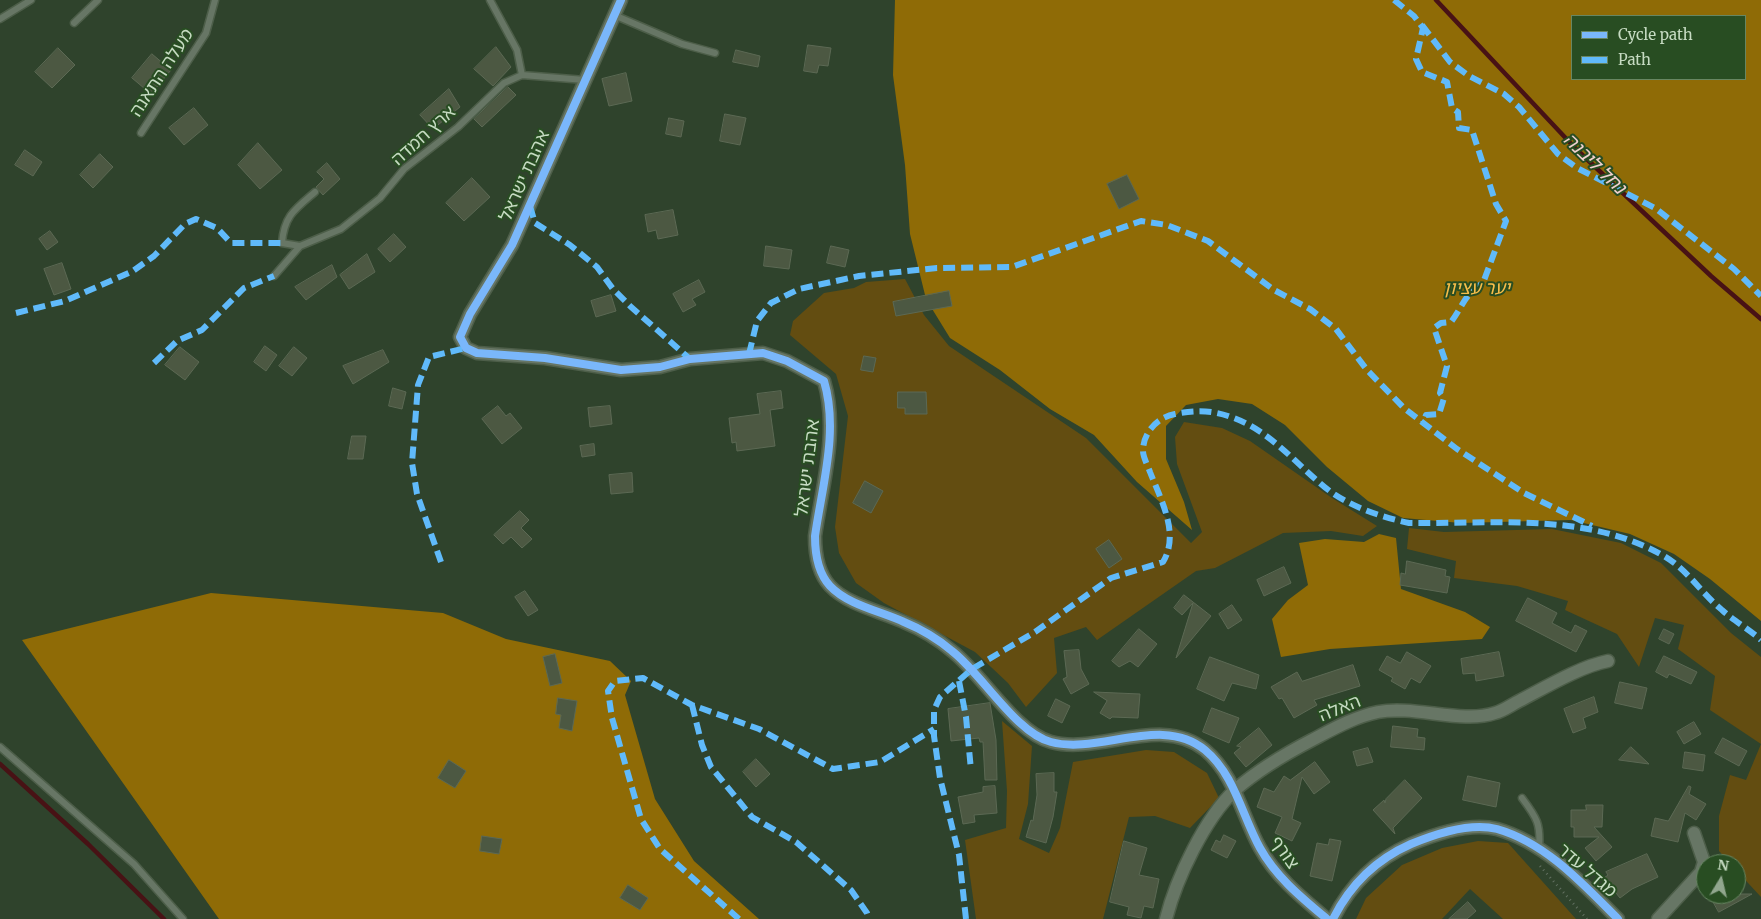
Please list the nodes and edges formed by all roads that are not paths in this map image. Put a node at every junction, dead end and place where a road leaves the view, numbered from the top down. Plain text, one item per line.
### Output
1 (31, 0) edge
2 (98, 0) edge
3 (216, 0) edge
4 (490, 0) edge
5 (621, 0) edge
6 (613, 15) junction
7 (0, 19) edge
8 (74, 23) dead end
9 (715, 53) dead end
10 (522, 75) junction
11 (585, 80) junction
12 (142, 133) dead end
13 (315, 192) dead end
14 (300, 246) junction
15 (274, 276) dead end
16 (1608, 661) dead end
17 (0, 747) edge
18 (1235, 790) junction
19 (1522, 798) dead end
20 (1694, 832) dead end
21 (1537, 855) junction
22 (183, 919) edge
23 (1166, 919) edge
24 (1327, 919) edge
25 (1333, 919) edge
26 (1618, 919) edge
27 (1658, 919) edge

1 - 7 lane
2 - 8 lane
3 - 12 lane, מעלה התאנה
4 - 10 lane
5 - 6 street, אהבת ישראל
6 - 9 lane
6 - 11 street, אהבת ישראל
10 - 11 lane
10 - 14 lane, ארץ חמדה
11 - 18 street, אהבת ישראל
13 - 14 lane
14 - 15 lane, ארץ חמדה
16 - 18 street, האלה
17 - 22 lane
18 - 23 street, האלה
18 - 24 street, צורף
19 - 21 lane
20 - 27 street
21 - 25 street, מגדל עדר
21 - 26 street, מגדל עדר

